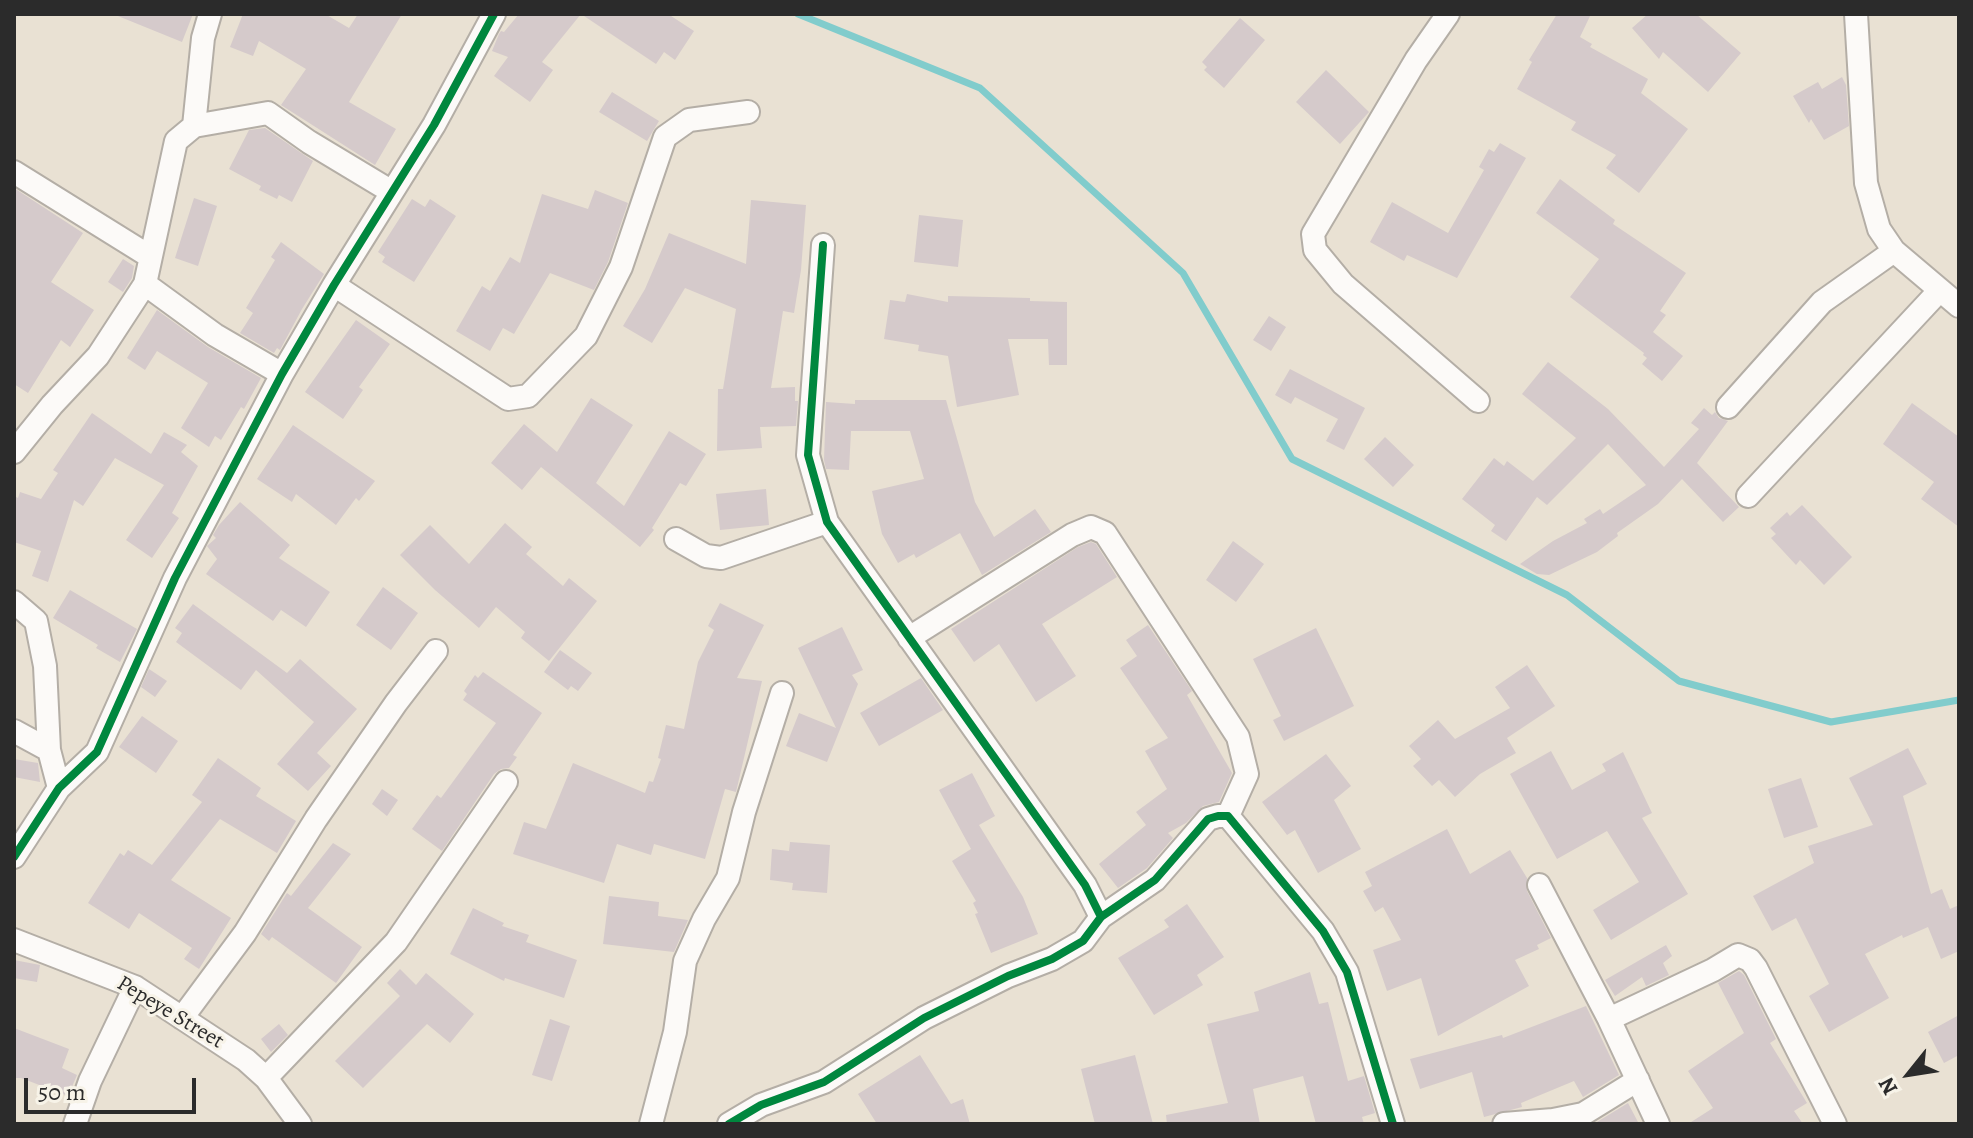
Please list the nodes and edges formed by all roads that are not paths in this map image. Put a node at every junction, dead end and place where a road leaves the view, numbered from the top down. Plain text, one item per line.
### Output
1 (210, 14) edge
2 (494, 14) edge
3 (1448, 14) edge
4 (1856, 14) edge
5 (748, 112) dead end
6 (194, 126) junction
7 (14, 172) edge
8 (392, 192) junction
9 (823, 245) dead end
10 (1894, 251) junction
11 (149, 256) junction
12 (145, 284) junction
13 (334, 285) junction
14 (1940, 290) junction
15 (1959, 306) edge
16 (282, 374) junction
17 (1478, 401) dead end
18 (1728, 407) dead end
19 (14, 452) edge
20 (1748, 496) dead end
21 (827, 522) junction
22 (676, 539) dead end
23 (14, 602) edge
24 (909, 638) junction
25 (436, 651) dead end
26 (782, 693) dead end
27 (14, 731) edge
28 (49, 750) junction
29 (506, 782) dead end
30 (59, 788) junction
31 (1228, 816) junction
32 (14, 857) edge
33 (1539, 885) dead end
34 (1101, 917) junction
35 (14, 940) edge
36 (135, 987) junction
37 (182, 1018) junction
38 (1609, 1019) junction
39 (266, 1078) junction
40 (1638, 1080) junction
41 (75, 1124) edge
42 (300, 1124) edge
43 (651, 1124) edge
44 (729, 1124) edge
45 (1393, 1124) edge
46 (1504, 1124) edge
47 (1658, 1124) edge
48 (1835, 1124) edge

1 - 6 street
2 - 8 street
3 - 17 street
4 - 10 street
5 - 13 street
6 - 8 street
6 - 11 street
7 - 11 street
8 - 13 street
9 - 21 street
10 - 14 street
10 - 18 street
11 - 12 street
12 - 16 street
12 - 19 street
13 - 16 street
14 - 15 street
14 - 20 street
16 - 30 street
21 - 22 street
21 - 24 street
23 - 28 street
24 - 31 street
24 - 34 street
25 - 37 street
26 - 43 street
27 - 28 street
28 - 30 street
29 - 39 street
30 - 32 street
31 - 34 street
31 - 45 street
33 - 38 street
34 - 44 street
35 - 36 street, Pepeye Street
36 - 37 street, Pepeye Street
36 - 41 street
37 - 39 street, Pepeye Street
38 - 40 street
38 - 48 street
39 - 42 street, Pepeye Street
40 - 46 street
40 - 47 street

